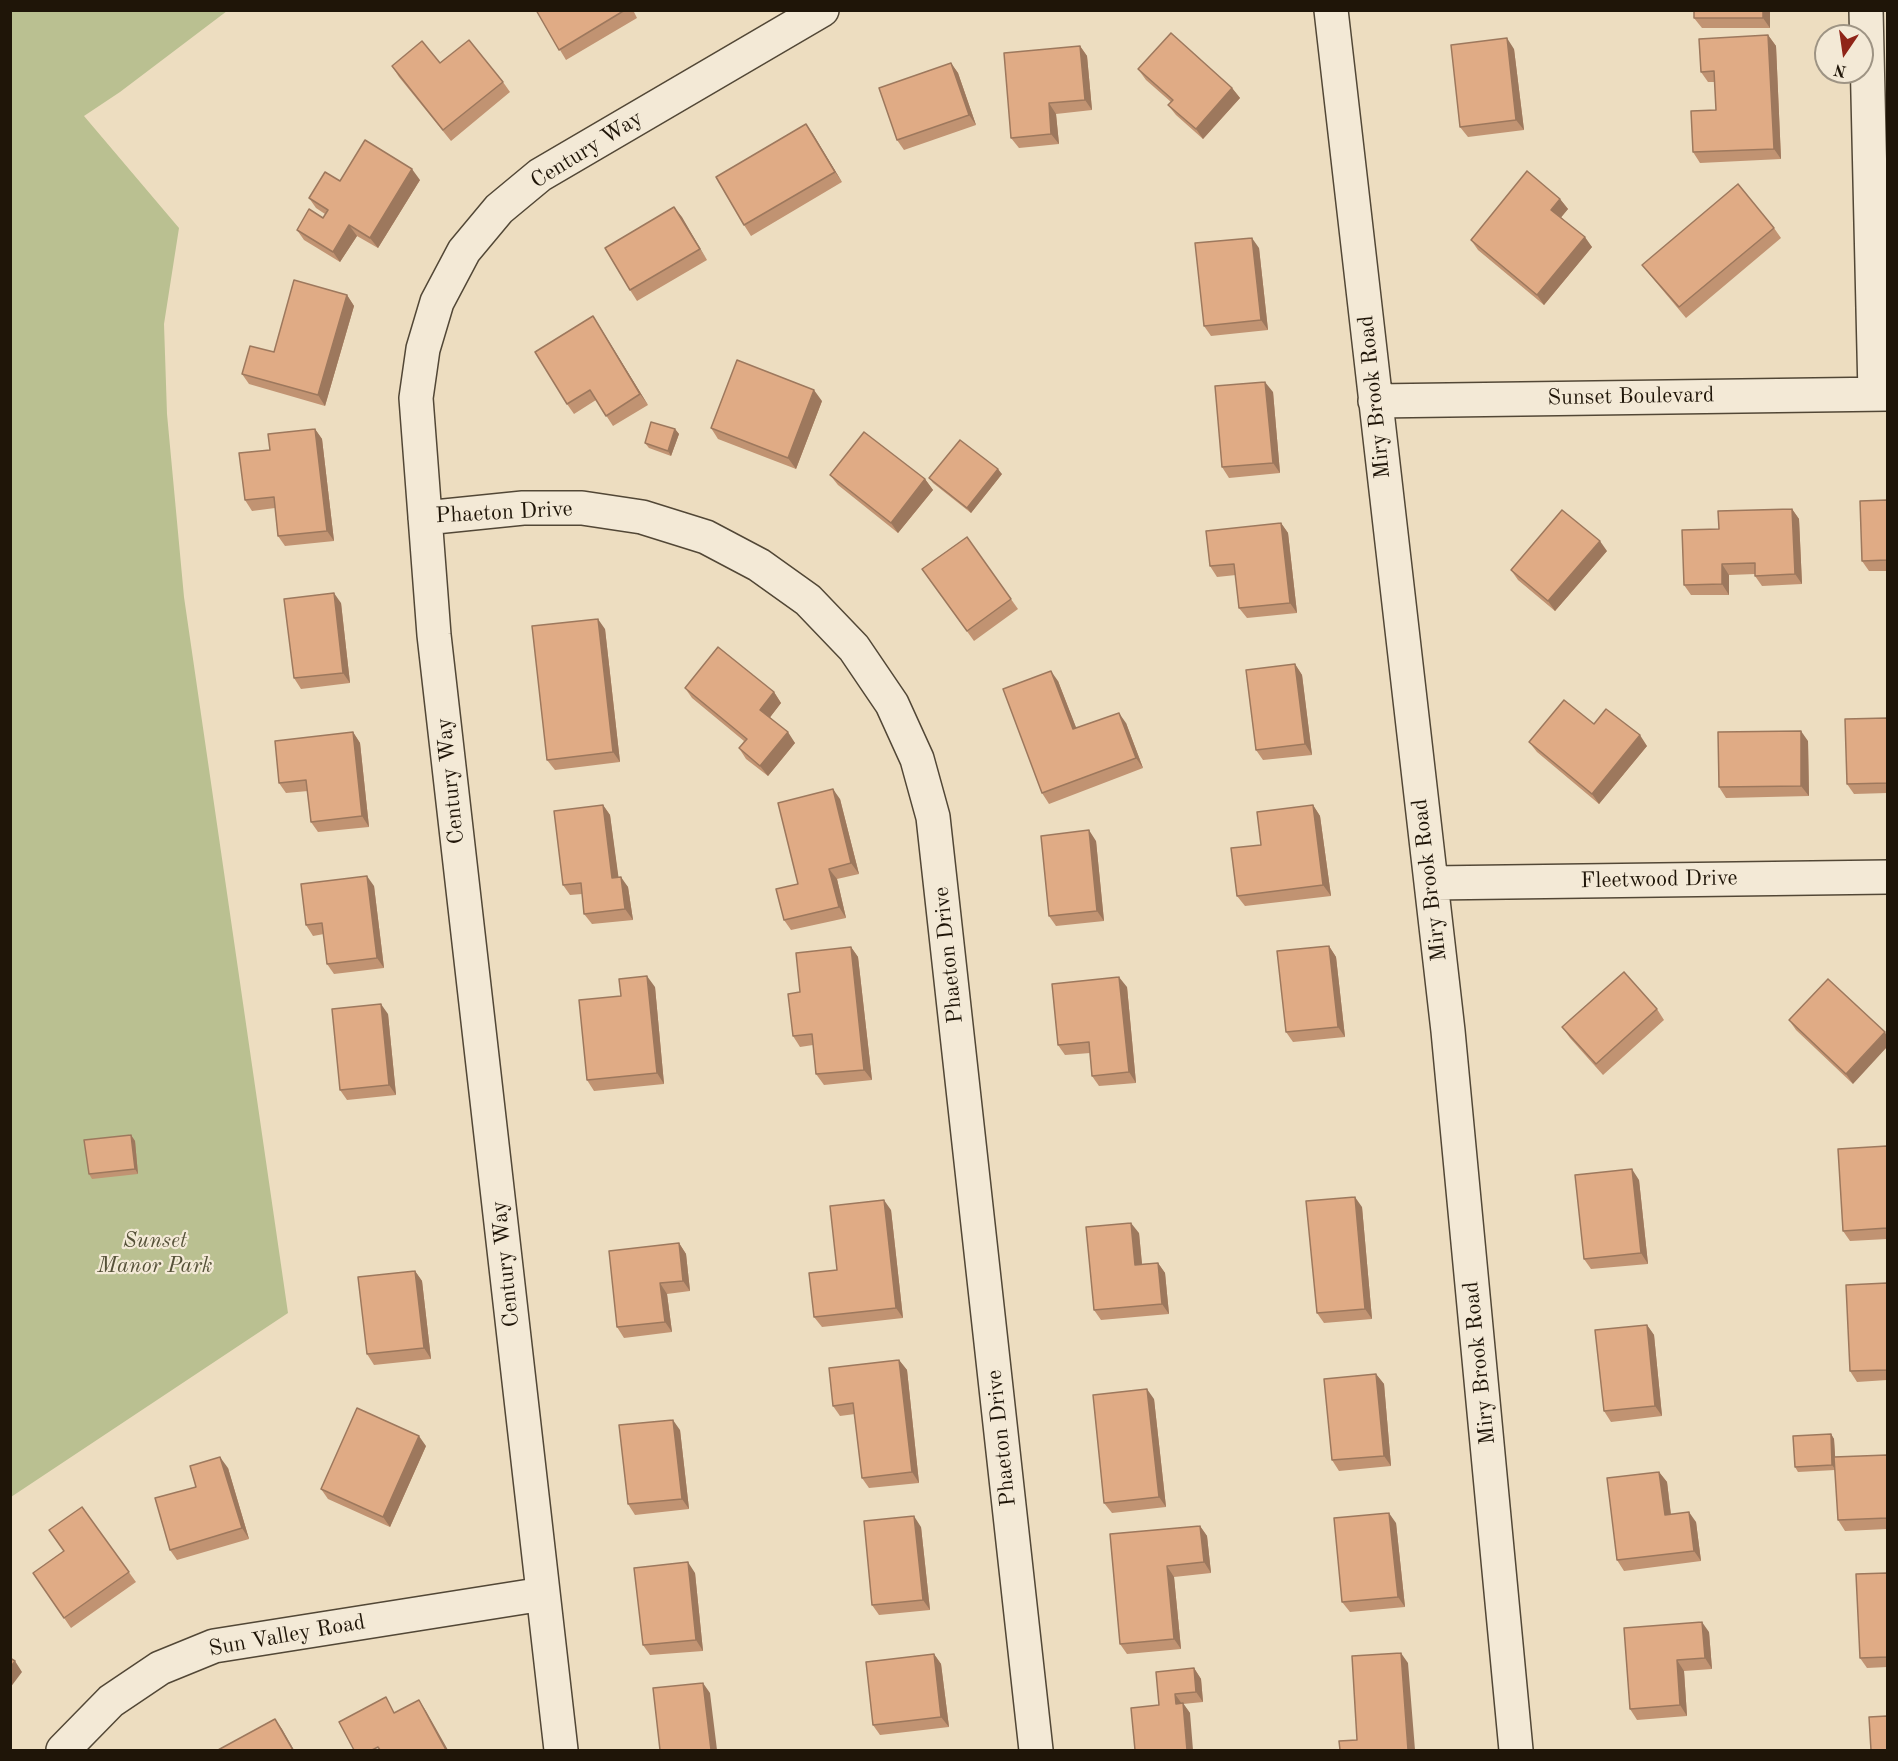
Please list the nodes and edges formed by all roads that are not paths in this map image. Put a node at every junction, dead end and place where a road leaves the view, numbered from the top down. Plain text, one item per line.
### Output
1 (822, 10) edge
2 (1331, 10) edge
3 (1866, 10) edge
4 (1881, 394) edge
5 (1375, 401) junction
6 (425, 518) junction
7 (1887, 877) edge
8 (1431, 883) junction
9 (543, 1594) junction
10 (63, 1750) edge
11 (561, 1750) edge
12 (1036, 1750) edge
13 (1516, 1750) edge

1 - 6 street, Century Way
2 - 5 street, Miry Brook Road
3 - 4 street
4 - 5 street, Sunset Boulevard
5 - 8 street, Miry Brook Road
6 - 9 street, Century Way
6 - 12 street, Phaeton Drive
7 - 8 street, Fleetwood Drive
8 - 13 street, Miry Brook Road
9 - 10 street, Sun Valley Road
9 - 11 street, Century Way

